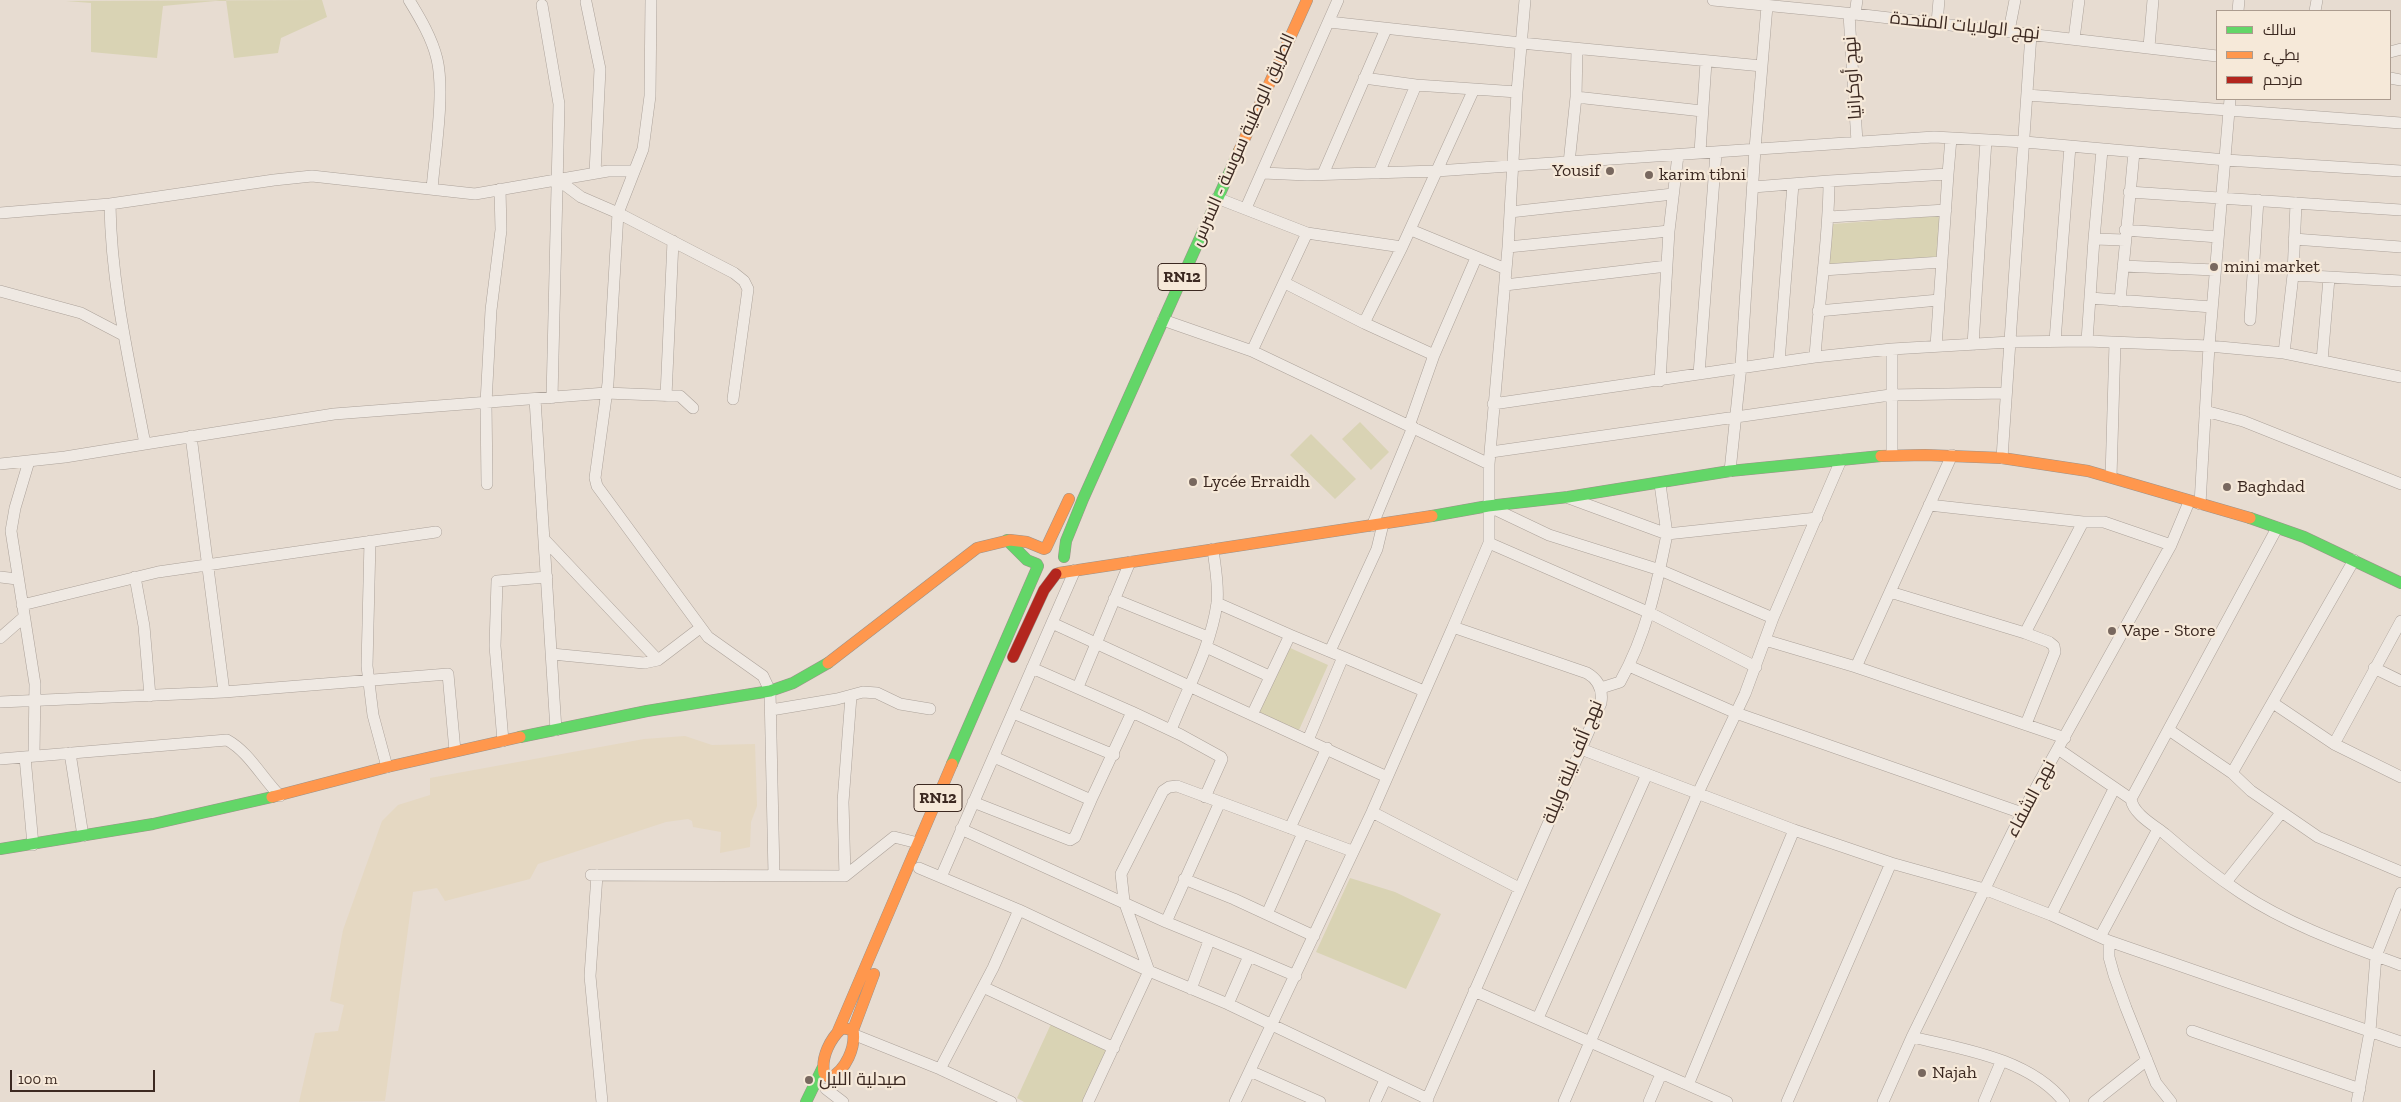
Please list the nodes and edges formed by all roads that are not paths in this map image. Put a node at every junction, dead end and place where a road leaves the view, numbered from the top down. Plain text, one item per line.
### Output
1 (409, 0) edge
2 (650, 0) edge
3 (1307, 0) edge
4 (1338, 0) edge
5 (1525, 0) edge
6 (1713, 0) edge
7 (1857, 0) edge
8 (1939, 0) edge
9 (2015, 0) edge
10 (2079, 0) edge
11 (2154, 0) edge
12 (586, 2) dead end
13 (542, 5) dead end
14 (1767, 6) junction
15 (1852, 14) junction
16 (1329, 22) junction
17 (1937, 24) junction
18 (1386, 29) junction
19 (2009, 31) junction
20 (2031, 34) junction
21 (2074, 39) junction
22 (1521, 43) junction
23 (2149, 46) junction
24 (1577, 49) junction
25 (2216, 56) edge
26 (1706, 62) junction
27 (1266, 63) dead end
28 (1762, 66) junction
29 (1364, 78) junction
30 (1258, 81) dead end
31 (1416, 85) junction
32 (1474, 89) junction
33 (1517, 92) junction
34 (2027, 95) junction
35 (1576, 97) junction
36 (2230, 100) edge
37 (1702, 111) junction
38 (2229, 111) junction
39 (2401, 123) edge
40 (1951, 138) junction
41 (1986, 140) junction
42 (1856, 142) junction
43 (2026, 142) junction
44 (2070, 146) junction
45 (1755, 149) junction
46 (2102, 150) junction
47 (1700, 152) junction
48 (2134, 152) junction
49 (1716, 153) junction
50 (1678, 155) junction
51 (2226, 160) junction
52 (1569, 163) junction
53 (1513, 167) junction
54 (634, 171) junction
55 (1436, 171) junction
56 (2401, 171) edge
57 (594, 173) junction
58 (1263, 173) junction
59 (1379, 173) junction
60 (1322, 174) junction
61 (1948, 174) junction
62 (557, 179) junction
63 (1829, 181) junction
64 (1793, 184) junction
65 (1753, 187) junction
66 (432, 189) junction
67 (500, 189) junction
68 (2128, 192) junction
69 (1673, 194) junction
70 (1217, 198) junction
71 (2221, 199) junction
72 (2258, 200) junction
73 (2296, 203) junction
74 (110, 204) junction
75 (1246, 208) junction
76 (1946, 210) junction
77 (2401, 210) edge
78 (1510, 212) junction
79 (0, 213) edge
80 (618, 213) junction
81 (1829, 217) junction
82 (1411, 230) junction
83 (1669, 231) junction
84 (1307, 233) junction
85 (2125, 235) junction
86 (2218, 237) junction
87 (2094, 239) junction
88 (2294, 239) junction
89 (673, 242) junction
90 (1402, 247) junction
91 (1508, 247) junction
92 (2401, 247) edge
93 (1476, 258) junction
94 (1942, 262) junction
95 (1667, 266) junction
96 (2123, 266) junction
97 (1506, 269) junction
98 (1823, 270) junction
99 (2215, 270) junction
100 (2293, 275) junction
101 (2330, 278) junction
102 (2401, 281) edge
103 (1285, 283) junction
104 (1505, 285) junction
105 (0, 291) edge
106 (2090, 298) junction
107 (1939, 300) junction
108 (2120, 301) junction
109 (2212, 307) junction
110 (1818, 311) junction
111 (1163, 320) junction
112 (2250, 320) dead end
113 (1364, 323) junction
114 (123, 335) junction
115 (2054, 341) junction
116 (2087, 341) junction
117 (2010, 342) junction
118 (2115, 342) junction
119 (1973, 345) junction
120 (1936, 346) junction
121 (2209, 346) junction
122 (1892, 349) junction
123 (1252, 351) junction
124 (2284, 353) junction
125 (1434, 355) junction
126 (1815, 357) junction
127 (2322, 361) junction
128 (1779, 362) junction
129 (1741, 366) junction
130 (1699, 374) junction
131 (2401, 377) edge
132 (1660, 381) junction
133 (606, 393) junction
134 (2006, 393) junction
135 (1890, 395) junction
136 (666, 396) junction
137 (552, 398) junction
138 (536, 399) junction
139 (733, 399) dead end
140 (486, 403) junction
141 (1493, 404) junction
142 (693, 408) dead end
143 (2205, 411) junction
144 (1734, 419) junction
145 (1411, 427) junction
146 (191, 436) junction
147 (144, 444) junction
148 (1892, 455) junction
149 (1952, 456) junction
150 (1490, 458) junction
151 (2002, 458) junction
152 (1841, 460) junction
153 (29, 461) junction
154 (0, 464) edge
155 (1730, 471) junction
156 (2111, 477) junction
157 (487, 484) dead end
158 (1660, 484) junction
159 (2401, 484) edge
160 (1075, 486) dead end
161 (1568, 497) junction
162 (2195, 503) junction
163 (1929, 505) junction
164 (1488, 506) junction
165 (1817, 518) junction
166 (2083, 522) junction
167 (1378, 525) junction
168 (2277, 528) junction
169 (436, 532) dead end
170 (1667, 534) junction
171 (544, 539) junction
172 (1007, 540) junction
173 (370, 542) junction
174 (1489, 543) junction
175 (2171, 545) junction
176 (1045, 549) junction
177 (1213, 549) junction
178 (1064, 558) junction
179 (2354, 560) junction
180 (1130, 562) junction
181 (208, 564) junction
182 (1037, 565) junction
183 (1101, 565) junction
184 (1075, 570) junction
185 (1660, 570) junction
186 (1057, 574) junction
187 (0, 577) edge
188 (135, 577) junction
189 (547, 577) junction
190 (18, 579) junction
191 (2401, 583) edge
192 (1890, 592) junction
193 (1114, 599) junction
194 (1217, 603) junction
195 (23, 611) junction
196 (1650, 613) junction
197 (1773, 618) junction
198 (2401, 621) edge
199 (1052, 622) junction
200 (1454, 627) junction
201 (700, 628) junction
202 (2025, 634) junction
203 (1290, 635) junction
204 (0, 638) edge
205 (1765, 640) junction
206 (1095, 642) junction
207 (1207, 642) junction
208 (1330, 651) junction
209 (552, 654) junction
210 (1343, 657) junction
211 (658, 660) junction
212 (1629, 666) junction
213 (1756, 667) junction
214 (1856, 667) junction
215 (1032, 668) junction
216 (2374, 668) junction
217 (1007, 671) dead end
218 (1269, 676) junction
219 (369, 680) junction
220 (2401, 681) edge
221 (1189, 685) junction
222 (1078, 686) junction
223 (1601, 688) junction
224 (770, 691) junction
225 (1424, 691) junction
226 (224, 692) junction
227 (150, 696) junction
228 (851, 696) junction
229 (36, 700) junction
230 (0, 702) edge
231 (2273, 703) junction
232 (930, 709) dead end
233 (771, 710) junction
234 (1132, 712) junction
235 (1012, 713) junction
236 (1736, 714) junction
237 (1252, 715) junction
238 (2026, 724) junction
239 (556, 730) junction
240 (1171, 730) junction
241 (2169, 730) junction
242 (2065, 738) junction
243 (1308, 740) junction
244 (503, 741) junction
245 (2334, 744) junction
246 (1327, 748) junction
247 (1582, 748) junction
248 (2058, 749) junction
249 (455, 752) junction
250 (70, 754) junction
251 (1114, 755) junction
252 (30, 757) junction
253 (994, 757) junction
254 (0, 759) edge
255 (387, 767) junction
256 (2232, 773) junction
257 (1646, 774) junction
258 (1388, 777) junction
259 (2401, 777) edge
260 (2114, 789) junction
261 (1698, 793) junction
262 (280, 796) junction
263 (1205, 797) junction
264 (2132, 799) junction
265 (1091, 800) junction
266 (973, 802) junction
267 (1220, 802) junction
268 (1372, 812) junction
269 (2022, 813) junction
270 (2281, 813) junction
271 (940, 823) dead end
272 (1290, 828) junction
273 (961, 829) junction
274 (2158, 829) junction
275 (1794, 830) junction
276 (1304, 833) junction
277 (83, 836) junction
278 (918, 843) junction
279 (32, 845) junction
280 (0, 849) edge
281 (1352, 851) junction
282 (1891, 863) junction
283 (919, 868) junction
284 (2401, 872) edge
285 (774, 875) junction
286 (845, 876) junction
287 (941, 877) junction
288 (1184, 879) junction
289 (2226, 882) junction
290 (1519, 888) junction
291 (1984, 889) junction
292 (2401, 893) edge
293 (1124, 901) junction
294 (1019, 910) junction
295 (1267, 914) junction
296 (2051, 915) junction
297 (1166, 922) junction
298 (1314, 936) junction
299 (2105, 939) junction
300 (1210, 941) junction
301 (1249, 956) junction
302 (2376, 956) junction
303 (2401, 965) edge
304 (1149, 971) junction
305 (1296, 976) junction
306 (983, 987) junction
307 (1191, 989) junction
308 (1474, 991) junction
309 (1228, 1004) junction
310 (1538, 1018) junction
311 (1272, 1027) junction
312 (838, 1031) junction
313 (2192, 1031) dead end
314 (2370, 1031) junction
315 (854, 1033) junction
316 (1912, 1037) junction
317 (2401, 1042) edge
318 (1591, 1043) junction
319 (1114, 1048) junction
320 (2147, 1060) junction
321 (2001, 1062) junction
322 (822, 1069) junction
323 (940, 1069) junction
324 (1250, 1071) junction
325 (1661, 1074) junction
326 (830, 1078) junction
327 (1385, 1080) junction
328 (1688, 1085) junction
329 (826, 1089) junction
330 (2360, 1089) junction
331 (1301, 1098) edge
332 (1704, 1098) edge
333 (1427, 1100) edge
334 (602, 1102) edge
335 (806, 1102) edge
336 (820, 1102) edge
337 (843, 1102) edge
338 (1011, 1102) edge
339 (1088, 1102) edge
340 (1235, 1102) edge
341 (1320, 1102) edge
342 (1375, 1102) edge
343 (1564, 1102) edge
344 (1648, 1102) edge
345 (1727, 1102) edge
346 (1787, 1102) edge
347 (1883, 1102) edge
348 (1984, 1102) edge
349 (2064, 1102) edge
350 (2094, 1102) edge
351 (2171, 1102) edge
352 (2357, 1102) edge

1 - 66 street
2 - 54 street
3 - 70 main road, الطريق الوطنية سوسة - السرس / RN12
4 - 16 street
5 - 22 street
6 - 14 street, نهج الولايات المتحدة
7 - 15 street, نهج أوكرانيا
8 - 17 street
9 - 19 street
10 - 21 street
11 - 23 street
12 - 57 street
13 - 62 street
14 - 15 street, نهج الولايات المتحدة
14 - 28 street
15 - 17 street, نهج الولايات المتحدة
15 - 42 street, نهج أوكرانيا
16 - 18 street
16 - 58 street
17 - 19 street, نهج الولايات المتحدة
18 - 22 street
18 - 29 street
19 - 20 street, نهج الولايات المتحدة
20 - 21 street, نهج الولايات المتحدة
20 - 34 street
21 - 23 street, نهج الولايات المتحدة
22 - 24 street
22 - 33 street
23 - 25 street, نهج الولايات المتحدة
24 - 26 street
24 - 35 street
26 - 28 street
26 - 37 street
27 - 30 main road, الطريق الوطنية سوسة - السرس
28 - 45 street
29 - 31 street
29 - 60 street
31 - 32 street
31 - 59 street
32 - 33 street
32 - 55 street
33 - 53 street
34 - 38 street
34 - 43 street
35 - 37 street
35 - 52 street
36 - 38 street, نهج الشفاء
37 - 47 street
38 - 39 street
38 - 51 street, نهج الشفاء
40 - 41 street
40 - 42 street
40 - 61 street
41 - 43 street
41 - 119 street
42 - 45 street
43 - 44 street
43 - 117 street
44 - 46 street
44 - 115 street
45 - 49 street
45 - 65 street
46 - 48 street
46 - 87 street
47 - 49 street
47 - 50 street
48 - 51 street
48 - 68 street
49 - 130 street
50 - 52 street
50 - 69 street
51 - 56 street
51 - 71 street, نهج الشفاء
52 - 53 street
53 - 55 street
53 - 78 street
54 - 57 street
54 - 80 street
55 - 59 street
55 - 82 street
57 - 62 street
58 - 60 street
58 - 75 street
59 - 60 street
61 - 63 street
61 - 76 street
62 - 67 street
62 - 80 street
62 - 137 street
63 - 64 street
63 - 81 street
64 - 65 street
64 - 128 street
65 - 129 street
66 - 67 street
66 - 74 street
67 - 140 street
68 - 71 street
68 - 85 street
69 - 78 street
69 - 83 street
70 - 75 street
70 - 111 main road, الطريق الوطنية سوسة - السرس / RN12
71 - 72 street
71 - 86 street, نهج الشفاء
72 - 73 street
72 - 112 street
73 - 77 street
73 - 88 street
74 - 79 street
74 - 114 street
75 - 84 street
76 - 81 street
76 - 94 street
78 - 91 street
80 - 89 street
80 - 133 street
81 - 98 street
82 - 90 street
82 - 93 street
83 - 91 street
83 - 95 street
84 - 90 street
84 - 103 street
85 - 86 street
85 - 87 street
85 - 96 street
86 - 99 street, نهج الشفاء
87 - 106 street
88 - 92 street
88 - 100 street
89 - 136 street
89 - 139 street
90 - 113 street
91 - 97 street
93 - 97 street
93 - 125 street
94 - 98 street
94 - 107 street
95 - 104 street
95 - 132 street
96 - 99 street
96 - 108 street
97 - 104 street
98 - 110 street
99 - 109 street, نهج الشفاء
100 - 101 street
100 - 124 street
101 - 102 street
101 - 127 street
103 - 113 street
103 - 123 street
104 - 141 street
105 - 114 street
106 - 108 street
106 - 116 street
107 - 110 street
107 - 120 street
108 - 109 street
109 - 121 street, نهج الشفاء
110 - 126 street
111 - 123 street
111 - 178 main road, الطريق الوطنية سوسة - السرس / RN12
113 - 125 street
114 - 147 street
115 - 116 street
115 - 117 street
116 - 118 street
117 - 119 street
117 - 134 street
118 - 121 street
118 - 156 street
119 - 120 street
120 - 122 street
121 - 124 street
121 - 143 street, نهج الشفاء
122 - 126 street
122 - 135 street
123 - 145 street
124 - 127 street
125 - 145 street
126 - 128 street
127 - 131 street
128 - 129 street
129 - 130 street
129 - 144 street
130 - 132 street
132 - 141 street
133 - 136 street
133 - 137 street
133 - 201 street
134 - 135 street
134 - 151 street
135 - 144 street
135 - 148 street
136 - 142 street
137 - 138 street
138 - 140 street
138 - 171 street
140 - 146 street
140 - 157 street
141 - 150 street
143 - 159 street
143 - 162 street, نهج الشفاء
144 - 150 street
144 - 155 street
145 - 150 street
145 - 167 street
146 - 147 street
146 - 181 street
147 - 153 street
148 - 149 main road
148 - 152 main road
149 - 151 main road
149 - 163 street
150 - 164 street
151 - 156 main road
152 - 155 main road
152 - 165 street
153 - 154 street
153 - 190 street
155 - 158 main road
156 - 162 main road
158 - 161 main road
158 - 170 street
160 - 176 main road, RN12
161 - 164 main road
161 - 170 street
162 - 168 main road
162 - 175 street, نهج الشفاء
163 - 166 street
163 - 192 street
164 - 167 main road
164 - 174 street
164 - 185 street
165 - 170 street
165 - 197 street
166 - 175 street
166 - 202 street
167 - 177 main road
167 - 208 street
168 - 179 main road
168 - 241 street
169 - 173 street
170 - 185 street
171 - 189 street
171 - 211 street
172 - 176 main road
172 - 182 main road
172 - 224 main road
173 - 181 street
173 - 219 street
174 - 196 street
174 - 200 street
175 - 242 street, نهج الشفاء
176 - 178 main road
176 - 182 main road, RN12
177 - 180 main road
177 - 194 street
178 - 183 main road
178 - 186 main road, RN12
179 - 191 main road
179 - 231 street
180 - 183 main road
180 - 193 street
181 - 188 street
181 - 226 street
182 - 186 main road
182 - 278 main road, RN12
183 - 184 main road
184 - 186 main road
184 - 199 street
185 - 196 street
185 - 197 street
186 - 217 main road, RN12
187 - 190 street
188 - 195 street
188 - 227 street
189 - 209 street
189 - 244 street
190 - 195 street
192 - 202 street
192 - 214 street
193 - 206 street
193 - 207 street
194 - 203 street
194 - 207 street
195 - 204 street
195 - 229 street
196 - 212 street
196 - 213 street
197 - 205 street
198 - 216 street
199 - 206 street
199 - 215 street
200 - 223 street, نهج ألف ليلة وليلة
200 - 225 street
201 - 211 street
201 - 224 street
202 - 238 street
203 - 208 street
203 - 218 street
205 - 213 street
205 - 214 street
206 - 221 street
206 - 222 street
207 - 218 street
207 - 221 street
208 - 210 street
209 - 211 street
209 - 239 street
210 - 225 street
210 - 243 street
212 - 223 street
212 - 236 street
213 - 236 street
214 - 238 street
215 - 222 street
215 - 235 street
216 - 220 street
216 - 245 street
218 - 237 street
219 - 226 street
219 - 249 street
219 - 255 street
221 - 237 street
221 - 240 street
222 - 234 street
223 - 247 street, نهج ألف ليلة وليلة
224 - 233 street
224 - 239 main road
225 - 258 street
226 - 227 street
227 - 229 street
228 - 232 street
228 - 233 street
228 - 286 street
229 - 230 street
229 - 252 street
231 - 245 street
231 - 256 street
233 - 285 street
234 - 240 street
234 - 251 street
235 - 251 street
235 - 253 street
236 - 261 street
236 - 269 street
237 - 243 street
238 - 242 street
239 - 244 main road
240 - 263 street
241 - 256 street
241 - 264 street
242 - 248 street, نهج الشفاء
243 - 246 street
244 - 249 main road
245 - 259 street
246 - 258 street
246 - 272 street
247 - 257 street
247 - 290 street, نهج ألف ليلة وليلة
248 - 260 street
248 - 269 street, نهج الشفاء
249 - 255 main road
250 - 252 street
250 - 262 street
250 - 277 street
251 - 265 street
252 - 254 street
252 - 279 street
253 - 265 street
253 - 266 street
255 - 262 main road
256 - 270 street
257 - 261 street
257 - 310 street
258 - 268 street
260 - 264 street
260 - 296 street
261 - 275 street
261 - 318 street
262 - 277 main road
263 - 267 street
263 - 293 street
264 - 274 street
265 - 266 street
266 - 273 street
267 - 272 street
267 - 288 street
268 - 281 street
268 - 290 street
269 - 291 street, نهج الشفاء
270 - 284 street
270 - 289 street
271 - 283 main road, RN12
272 - 276 street
273 - 287 street
273 - 293 street
274 - 289 street
274 - 299 street
275 - 282 street
275 - 328 street
276 - 281 street
276 - 295 street
277 - 279 main road
278 - 286 street
278 - 312 main road, RN12
279 - 280 main road
281 - 298 street
282 - 291 street
282 - 346 street
283 - 287 street
283 - 315 main road, RN12
285 - 286 street
285 - 334 street
287 - 294 street
288 - 295 street
288 - 297 street
289 - 302 street
290 - 308 street, نهج ألف ليلة وليلة
291 - 296 street
291 - 316 street, نهج الشفاء
292 - 302 street
293 - 297 street
293 - 304 street
294 - 304 street
294 - 306 street
295 - 298 street
296 - 299 street
297 - 300 street
298 - 305 street
299 - 314 street
299 - 320 street
300 - 301 street
300 - 307 street
301 - 305 street
301 - 309 street
302 - 303 street
302 - 314 street
304 - 307 street
304 - 319 street
305 - 311 street
306 - 319 street
306 - 323 street
307 - 309 street
308 - 310 street
308 - 333 street, نهج ألف ليلة وليلة
309 - 311 street
310 - 318 street
311 - 324 street
311 - 327 street
312 - 315 main road
312 - 322 main road, RN12
313 - 330 street
314 - 317 street
314 - 330 street
315 - 323 street
315 - 326 main road, RN12
316 - 321 street
316 - 347 street, نهج الشفاء
318 - 325 street
318 - 343 street
319 - 339 street
320 - 350 street
320 - 351 street
321 - 348 street
321 - 349 street
322 - 326 main road
322 - 335 main road, RN12
323 - 338 street
324 - 331 street
324 - 340 street
325 - 328 street
325 - 344 street
326 - 329 main road, RN12
327 - 333 street
327 - 342 street
328 - 332 street
329 - 336 main road, RN12
329 - 337 street
330 - 352 street
331 - 341 street
332 - 345 street

